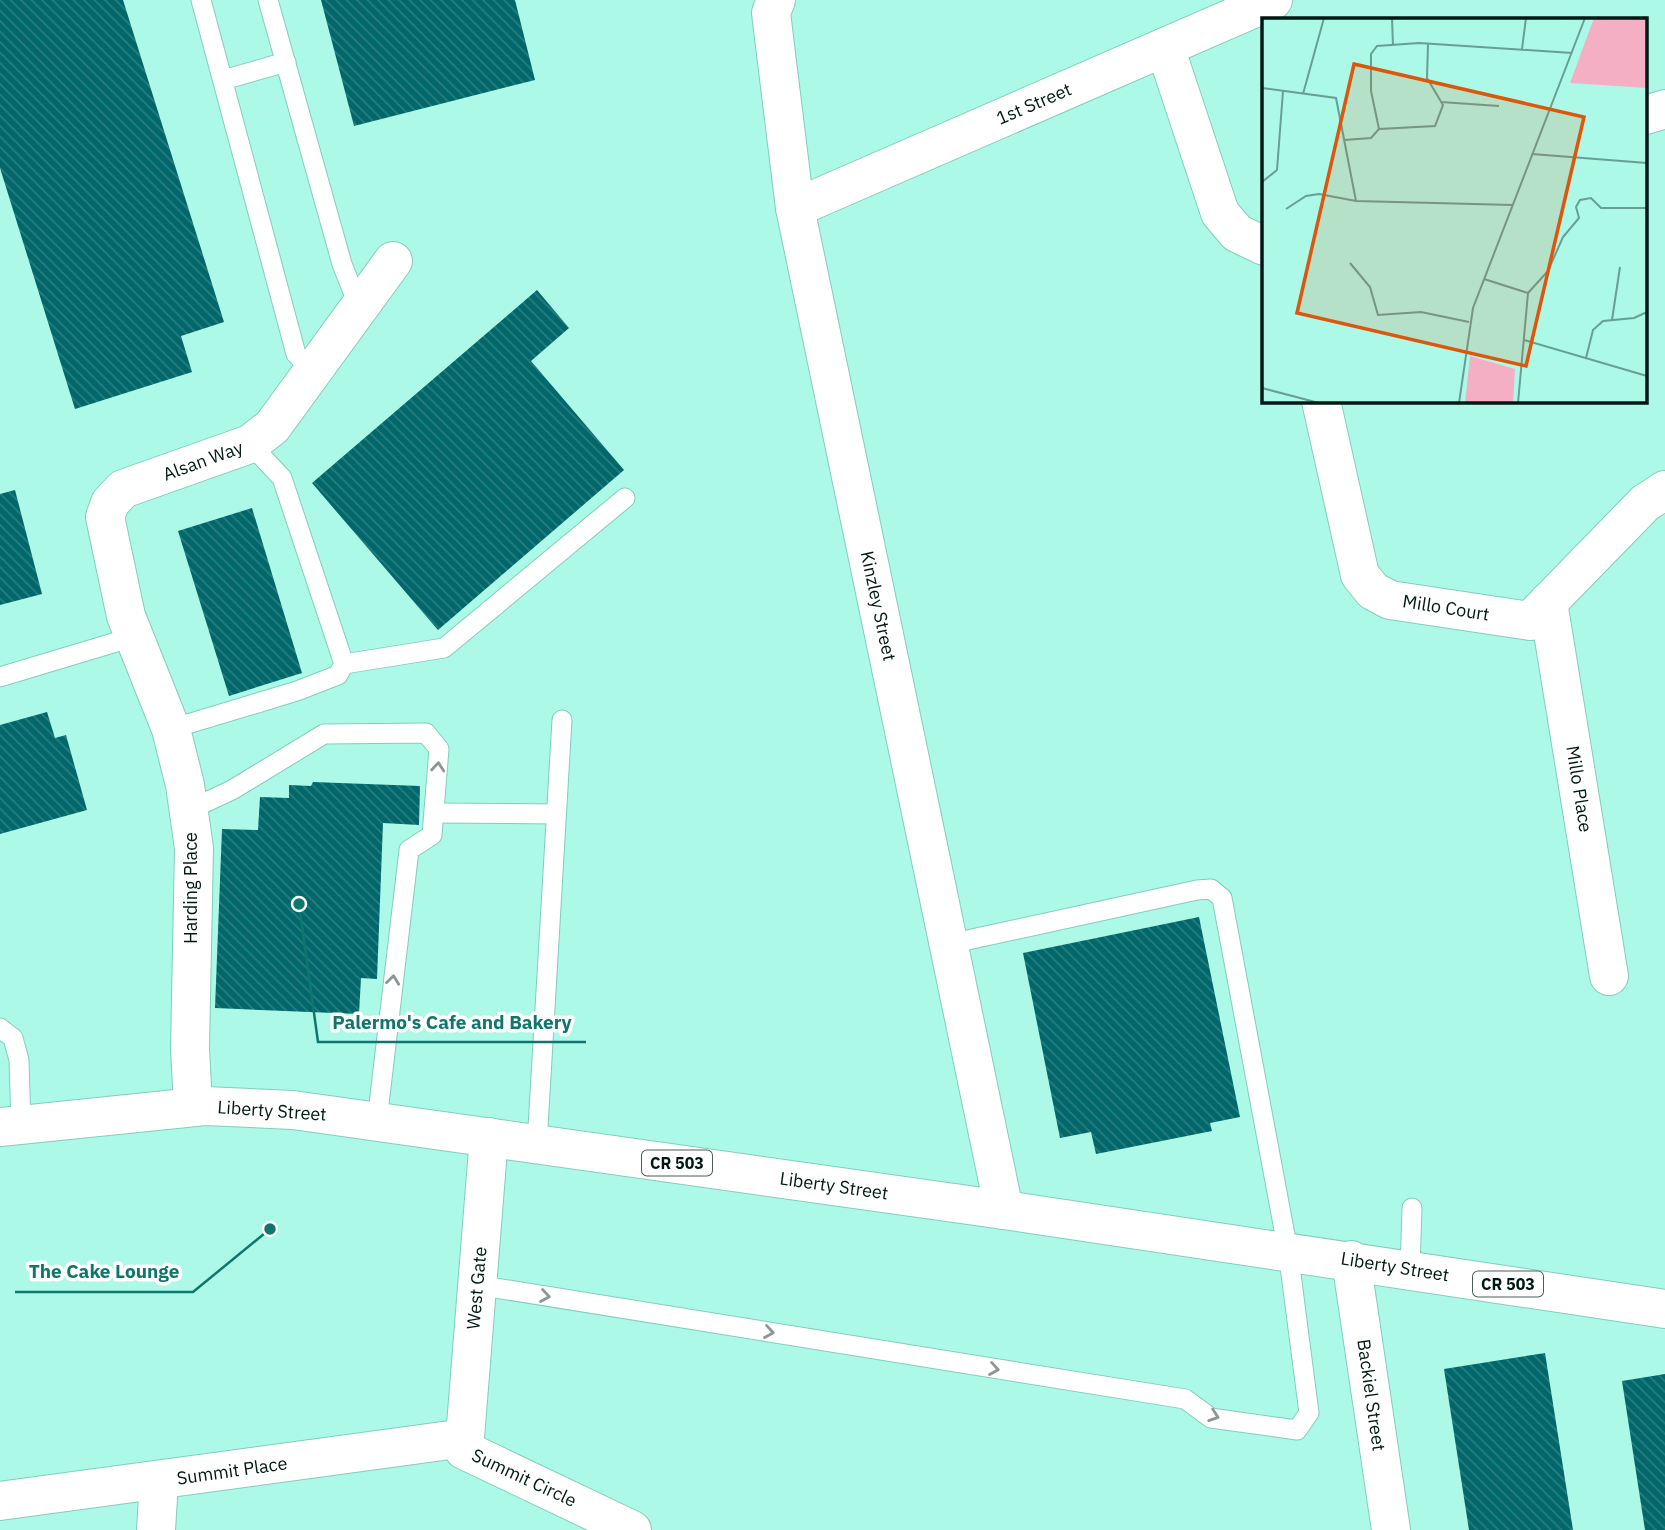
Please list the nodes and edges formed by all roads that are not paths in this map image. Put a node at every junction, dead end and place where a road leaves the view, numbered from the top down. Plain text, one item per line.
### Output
1 (201, 0) edge
2 (268, 0) edge
3 (776, 0) edge
4 (1273, 0) edge
5 (1165, 47) junction
6 (286, 62) junction
7 (223, 80) junction
8 (1665, 108) edge
9 (1648, 114) edge
10 (795, 208) junction
11 (1262, 245) edge
12 (393, 261) dead end
13 (359, 307) junction
14 (313, 371) junction
15 (1321, 402) edge
16 (250, 444) junction
17 (1665, 490) edge
18 (625, 498) dead end
19 (1548, 603) junction
20 (133, 636) junction
21 (344, 664) junction
22 (0, 677) edge
23 (562, 720) dead end
24 (171, 729) junction
25 (189, 810) junction
26 (434, 813) junction
27 (556, 814) junction
28 (949, 944) junction
29 (1609, 976) dead end
30 (0, 1028) edge
31 (193, 1107) junction
32 (377, 1121) junction
33 (11, 1126) edge
34 (489, 1137) junction
35 (537, 1144) junction
36 (1412, 1208) dead end
37 (1004, 1210) junction
38 (1288, 1251) junction
39 (1351, 1260) junction
40 (1410, 1269) junction
41 (477, 1285) junction
42 (1665, 1309) edge
43 (465, 1438) junction
44 (159, 1481) junction
45 (0, 1501) edge
46 (156, 1530) edge
47 (632, 1530) edge
48 (1391, 1530) edge

1 - 7 lane
2 - 6 lane
3 - 10 street, Kinzley Street
4 - 5 street, 1st Street
5 - 10 street, 1st Street
5 - 11 street
6 - 7 lane
6 - 13 lane
7 - 14 lane
8 - 9 street
10 - 28 street, Kinzley Street
12 - 13 street, Alsan Way
13 - 14 street, Alsan Way
14 - 16 street, Alsan Way
15 - 19 street, Millo Court
16 - 20 street, Alsan Way
16 - 21 lane
17 - 19 street, Millo Court
18 - 21 lane
19 - 29 street, Millo Place
20 - 22 lane
20 - 24 street, Harding Place
21 - 24 lane
23 - 27 lane
24 - 25 street, Harding Place
26 -> 25 lane
25 - 31 street, Harding Place
26 - 27 lane
32 -> 26 lane
27 - 35 lane
28 - 37 street, Kinzley Street
28 - 38 lane
30 - 33 lane
31 - 32 street, Liberty Street / CR 503
31 - 33 street, Liberty Street / CR 503
32 - 34 street, Liberty Street / CR 503
34 - 35 street, Liberty Street / CR 503
34 - 41 street, West Gate
35 - 37 street, Liberty Street / CR 503
36 - 40 lane
37 - 38 street, Liberty Street / CR 503
38 - 39 street, Liberty Street / CR 503
41 -> 38 lane
39 - 40 street, Liberty Street / CR 503
39 - 48 street, Backiel Street
40 - 42 street, Liberty Street / CR 503
41 - 43 street, West Gate
43 - 44 street, Summit Place
43 - 47 street, Summit Circle
44 - 45 street, Summit Place
44 - 46 street

